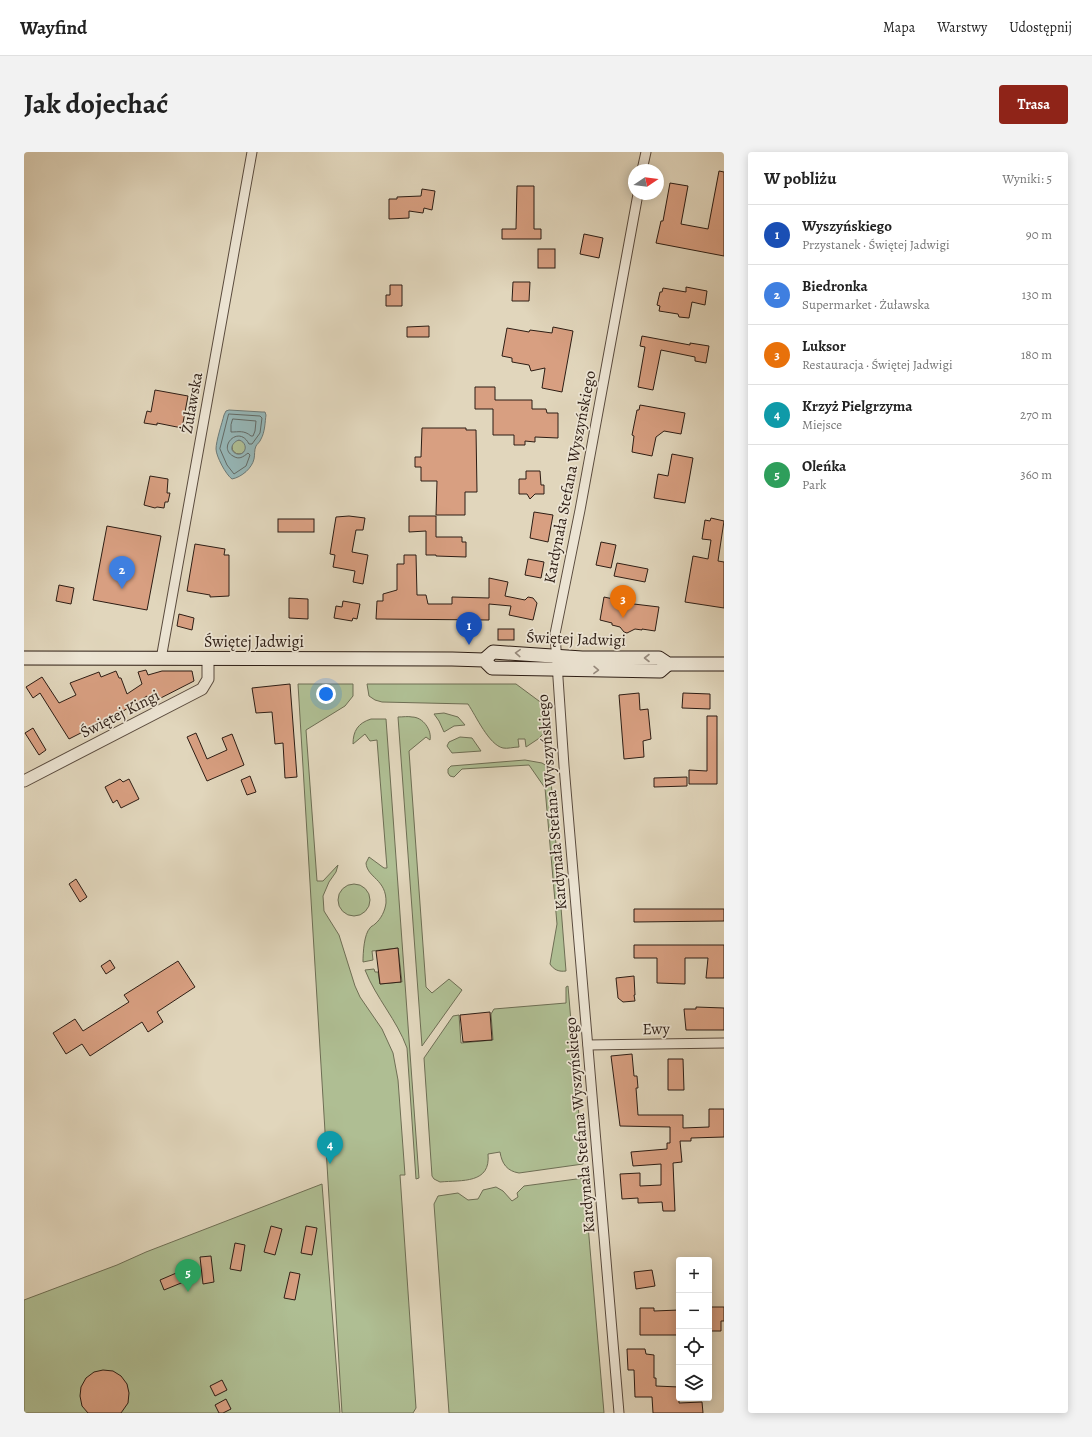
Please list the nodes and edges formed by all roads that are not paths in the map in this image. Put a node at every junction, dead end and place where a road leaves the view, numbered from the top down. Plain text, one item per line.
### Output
1 (252, 152) edge
2 (646, 152) edge
3 (643, 164) edge
4 (637, 200) edge
5 (556, 656) junction
6 (24, 658) edge
7 (161, 659) junction
8 (208, 659) junction
9 (484, 660) junction
10 (668, 664) junction
11 (724, 664) edge
12 (557, 670) junction
13 (24, 781) edge
14 (724, 1043) edge
15 (588, 1045) junction
16 (619, 1413) edge

1 - 7 street, Żuławska
2 - 3 street
4 - 5 street, Kardynała Stefana Wyszyńskiego
5 -> 9 main road, Świętej Jadwigi
10 -> 5 main road, Świętej Jadwigi
5 - 12 street, Kardynała Stefana Wyszyńskiego
6 - 7 main road, Świętej Jadwigi
7 - 8 main road, Świętej Jadwigi
8 - 9 main road, Świętej Jadwigi
8 - 13 street, Świętej Kingi
9 - 12 main road, Świętej Jadwigi
10 - 11 main road, Świętej Jadwigi
12 -> 10 main road, Świętej Jadwigi
12 - 15 street, Kardynała Stefana Wyszyńskiego
14 - 15 street, Ewy
15 - 16 street, Kardynała Stefana Wyszyńskiego

